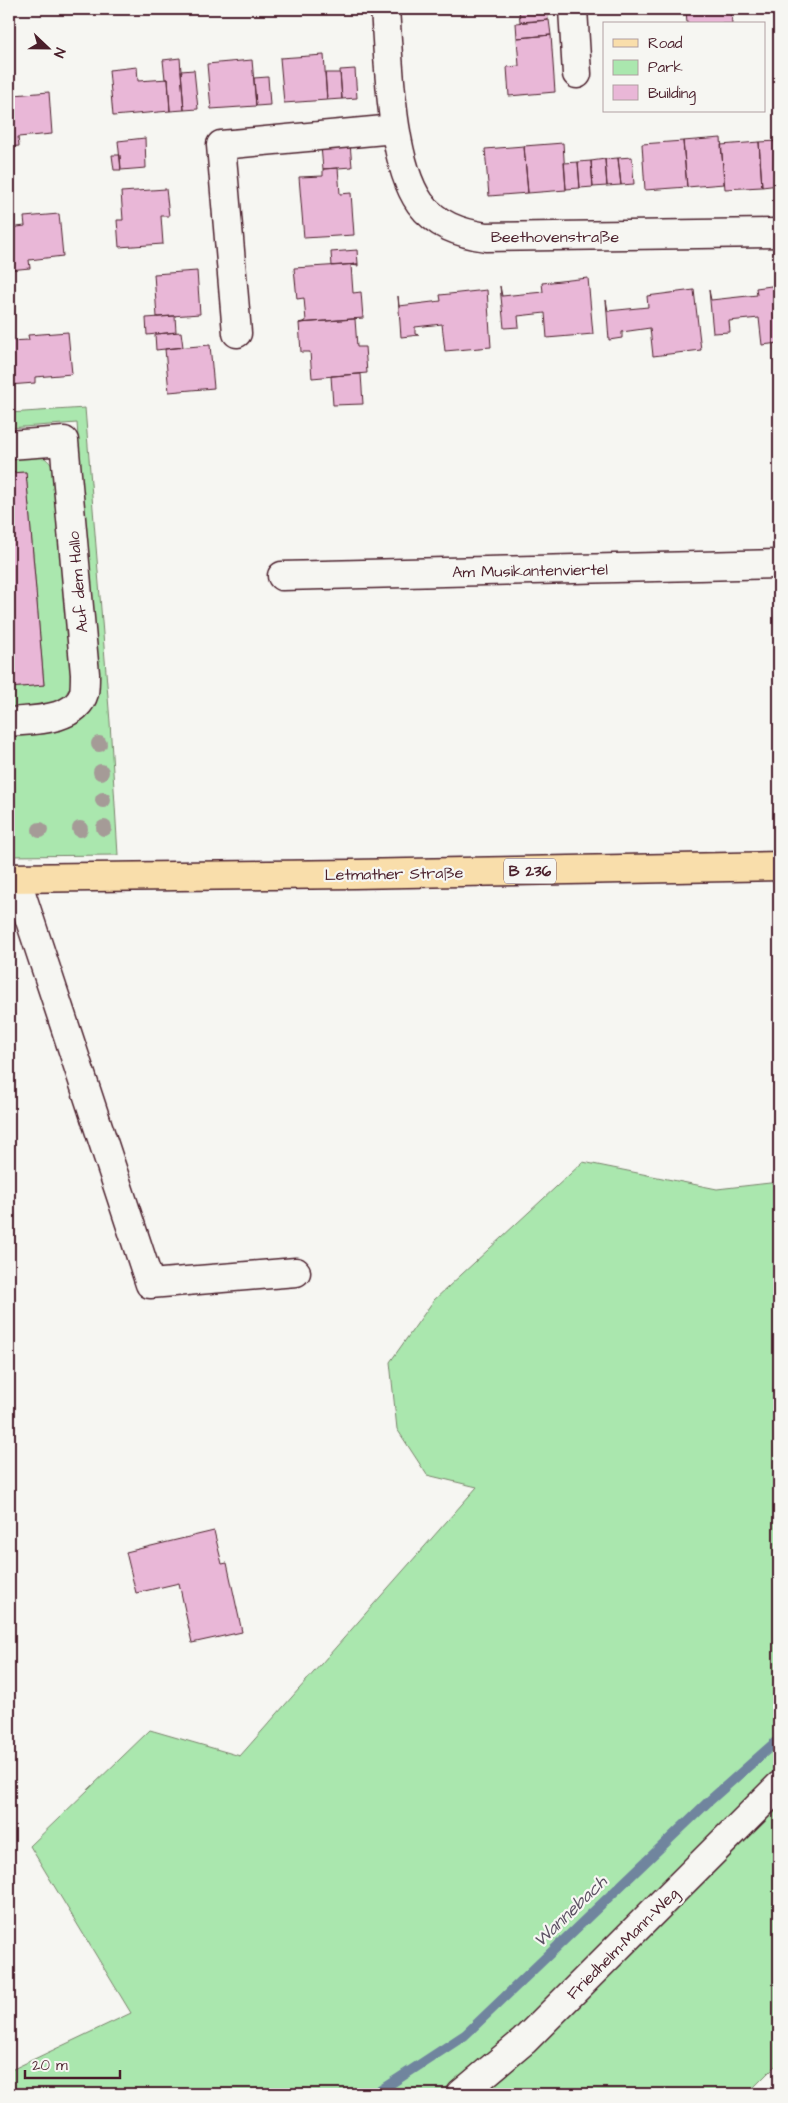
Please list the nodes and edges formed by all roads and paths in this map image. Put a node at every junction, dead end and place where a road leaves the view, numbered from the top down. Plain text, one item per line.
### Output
1 (385, 9) edge
2 (572, 9) edge
3 (577, 74) dead end
4 (396, 129) junction
5 (779, 233) edge
6 (238, 333) dead end
7 (9, 445) edge
8 (779, 564) edge
9 (282, 576) dead end
10 (9, 722) edge
11 (779, 866) edge
12 (12, 878) edge
13 (296, 1272) dead end
14 (779, 1786) edge
15 (461, 2094) edge

1 - 4 street, Beethovenstraße
2 - 3 street
4 - 5 street, Beethovenstraße
4 - 6 street
7 - 10 street, Auf dem Hallo
8 - 9 street, Am Musikantenviertel
11 - 12 main road, Letmather Straße / B 236
12 - 13 street
14 - 15 street, Friedhelm-Mann-Weg

